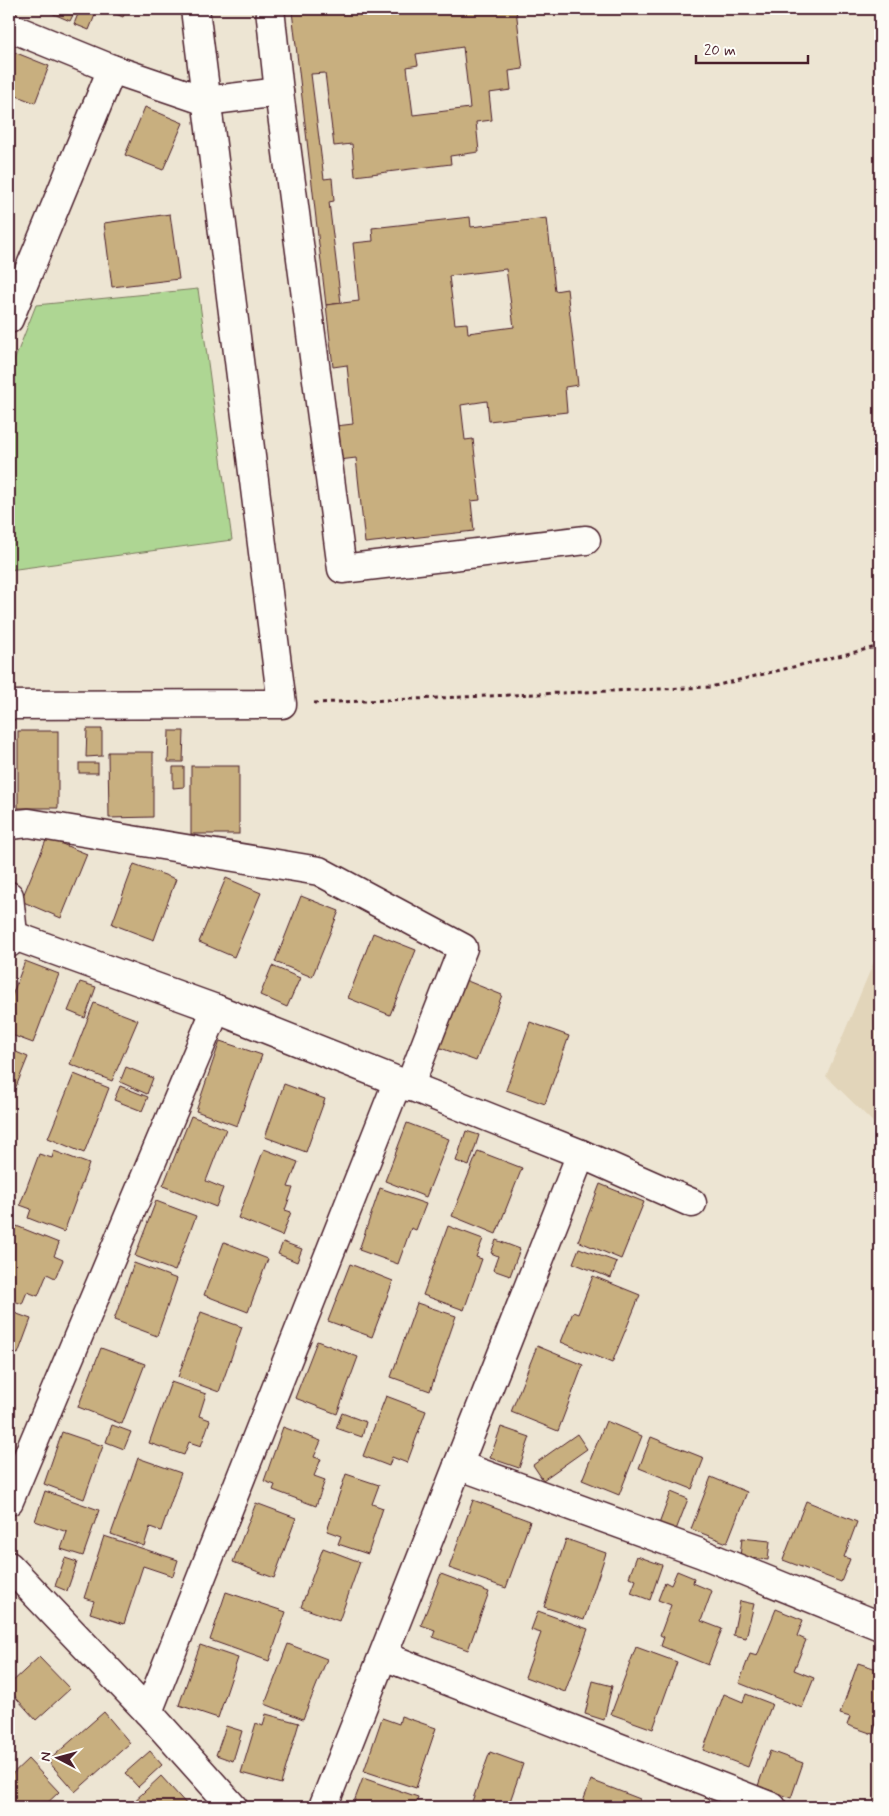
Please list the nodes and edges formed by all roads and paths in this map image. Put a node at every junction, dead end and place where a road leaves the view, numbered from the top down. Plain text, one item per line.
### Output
1 (195, 9) edge
2 (270, 9) edge
3 (9, 27) edge
4 (112, 68) junction
5 (279, 92) junction
6 (206, 101) junction
7 (9, 319) edge
8 (586, 540) dead end
9 (880, 646) edge
10 (282, 704) junction
11 (9, 705) edge
12 (9, 825) edge
13 (9, 896) edge
14 (10, 937) edge
15 (216, 1009) junction
16 (403, 1085) junction
17 (581, 1154) junction
18 (692, 1203) dead end
19 (458, 1465) junction
20 (9, 1500) edge
21 (9, 1566) edge
22 (880, 1626) edge
23 (384, 1656) junction
24 (148, 1712) junction
25 (234, 1807) edge
26 (323, 1807) edge
27 (772, 1807) edge

1 - 6 street
2 - 5 street
3 - 4 street
4 - 6 street
4 - 7 street
5 - 6 street
5 - 8 street
6 - 10 street
9 - 10 path
10 - 11 street
12 - 16 street
13 - 14 street
14 - 15 street
15 - 16 street
15 - 20 street
16 - 17 street
16 - 24 street
17 - 18 street
17 - 19 street
19 - 22 street
19 - 23 street
21 - 24 street
23 - 26 street
23 - 27 street
24 - 25 street

